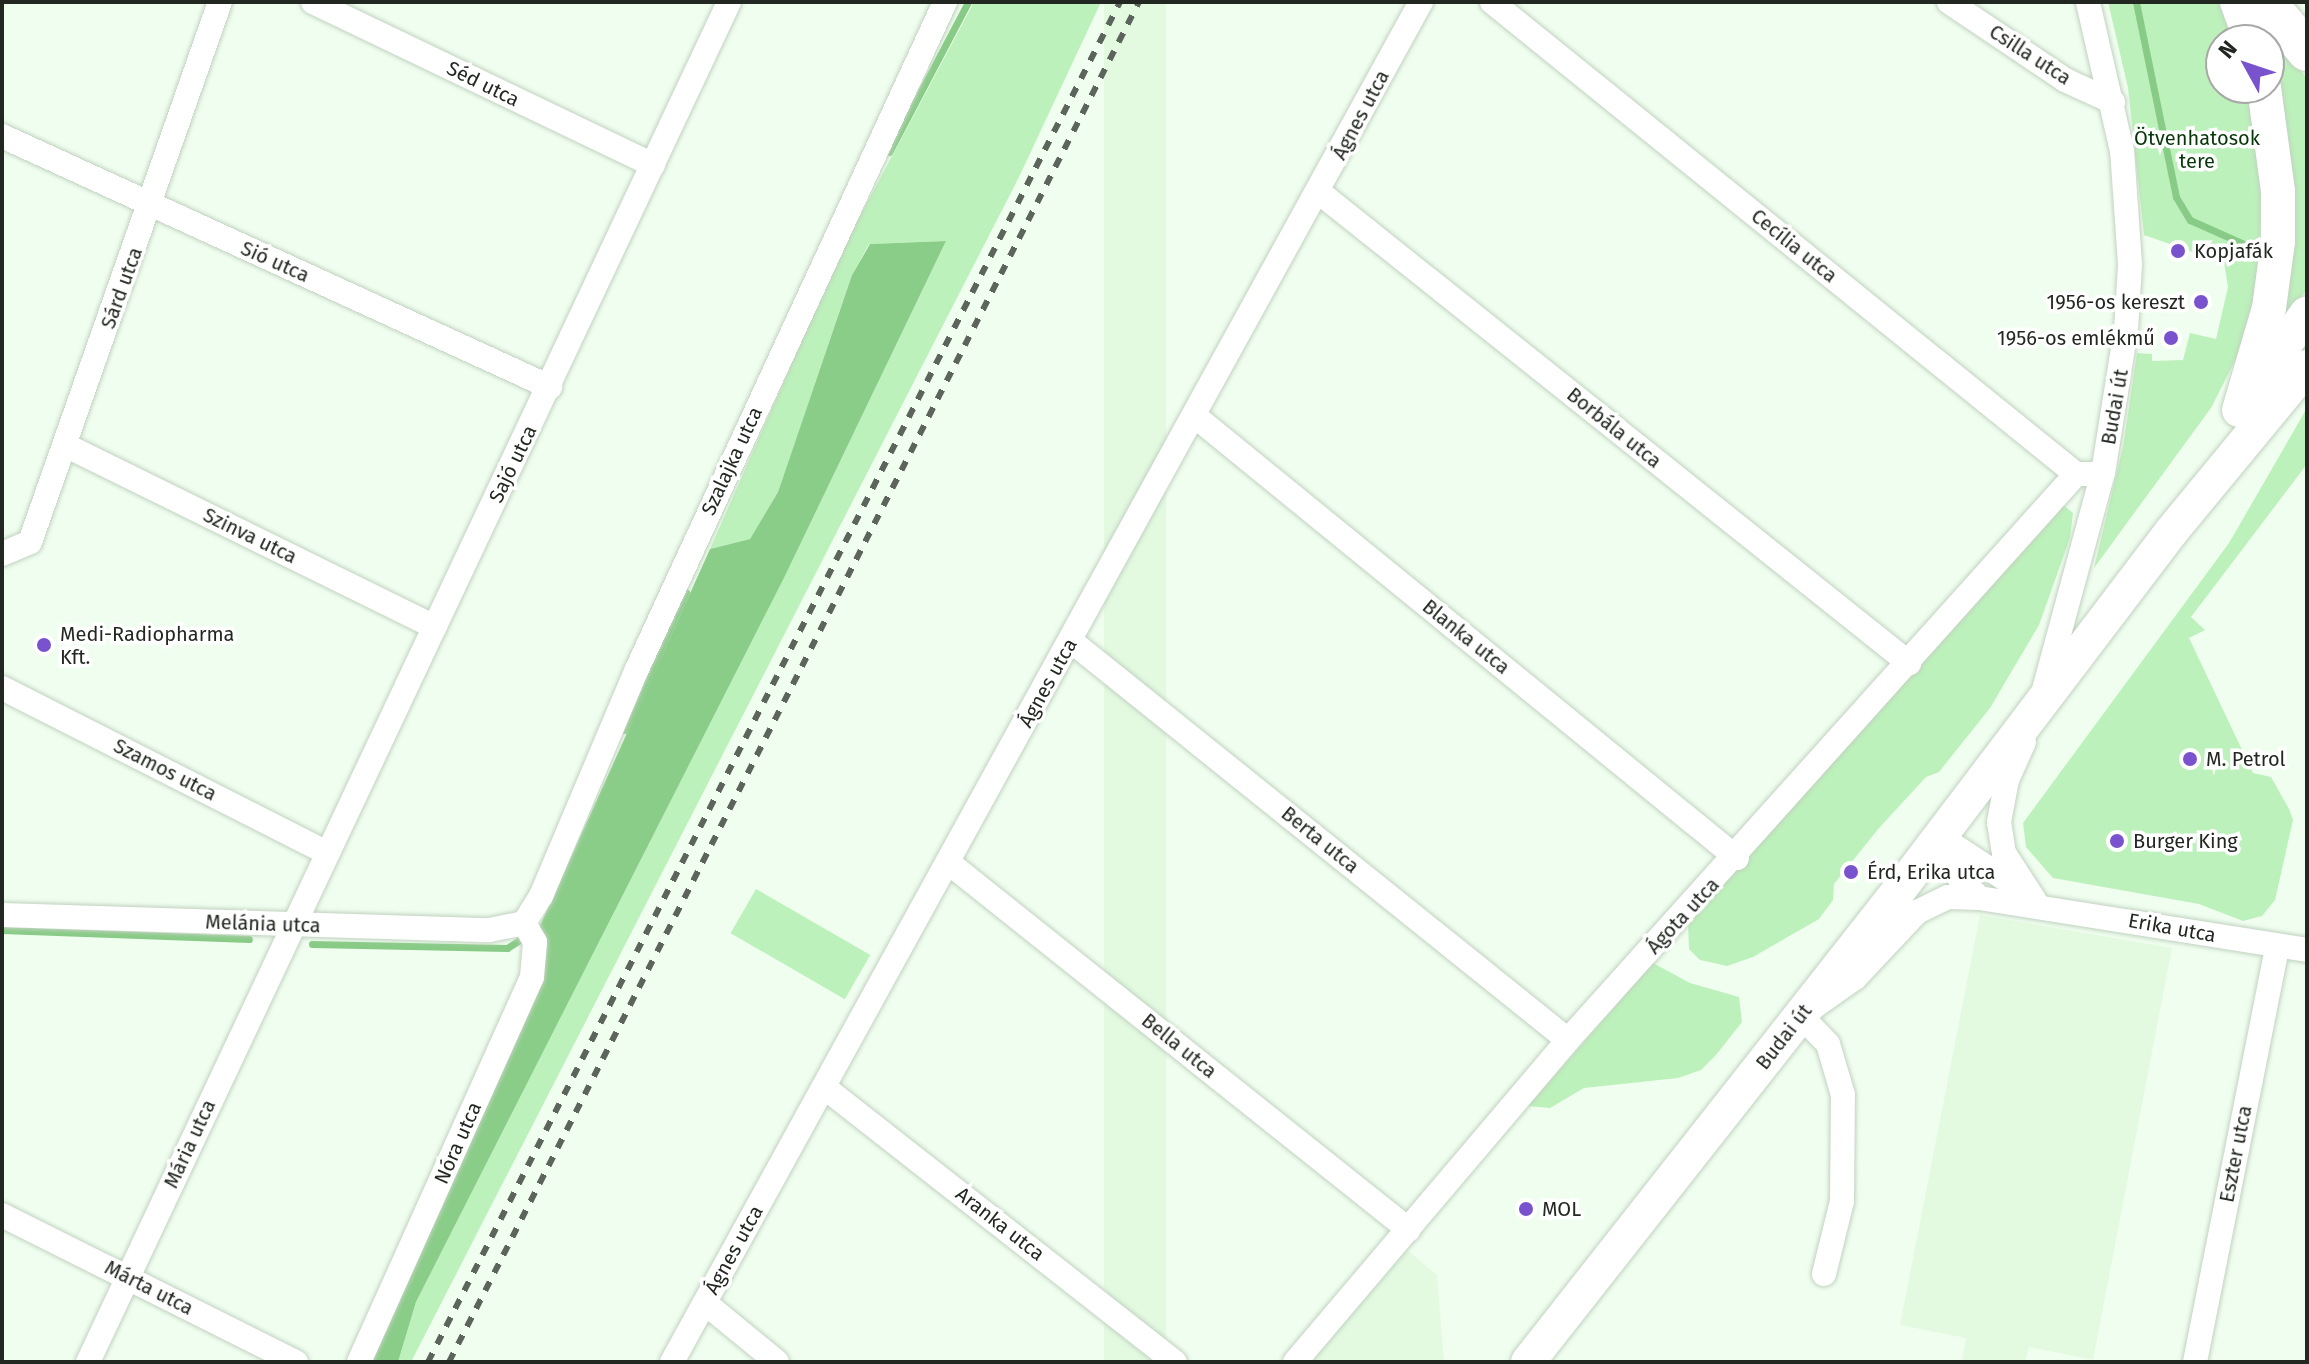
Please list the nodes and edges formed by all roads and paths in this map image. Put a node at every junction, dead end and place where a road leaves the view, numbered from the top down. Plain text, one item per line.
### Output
1 (220, 2) edge
2 (313, 2) edge
3 (729, 2) edge
4 (945, 2) edge
5 (1421, 2) edge
6 (1492, 2) edge
7 (1949, 2) edge
8 (2088, 2) edge
9 (2237, 2) edge
10 (2266, 2) edge
11 (2245, 24) edge
12 (2306, 45) edge
13 (2113, 102) junction
14 (2266, 104) edge
15 (2, 136) edge
16 (653, 165) junction
17 (1320, 193) junction
18 (152, 206) junction
19 (2307, 313) edge
20 (2307, 367) edge
21 (550, 387) junction
22 (2239, 410) junction
23 (1196, 417) junction
24 (65, 445) junction
25 (2103, 473) junction
26 (2076, 474) junction
27 (2171, 532) junction
28 (2, 554) edge
29 (435, 627) junction
30 (1071, 641) junction
31 (1909, 663) junction
32 (2, 688) edge
33 (2038, 711) junction
34 (1941, 837) junction
35 (327, 853) junction
36 (1737, 858) junction
37 (949, 863) junction
38 (1979, 898) junction
39 (2037, 904) junction
40 (2, 915) edge
41 (292, 925) junction
42 (529, 930) junction
43 (2277, 946) junction
44 (2307, 950) edge
45 (1801, 1016) junction
46 (1568, 1040) junction
47 (824, 1087) junction
48 (2, 1215) edge
49 (1409, 1230) junction
50 (1824, 1274) dead end
51 (128, 1277) junction
52 (705, 1303) junction
53 (88, 1362) edge
54 (296, 1362) edge
55 (359, 1362) edge
56 (672, 1362) edge
57 (777, 1362) edge
58 (1175, 1362) edge
59 (1295, 1362) edge
60 (1528, 1362) edge
61 (2195, 1362) edge

1 - 18 street, Sárd utca
2 - 16 street, Séd utca
3 - 16 street, Sajó utca
4 - 42 street, Szalajka utca
5 - 17 street, Ágnes utca
6 - 26 street, Cecília utca
7 - 13 street, Csilla utca
8 - 13 street, Budai út
9 - 11 main road
10 - 12 main road
13 - 25 street, Budai út
14 - 22 main road
15 - 18 street, Sió utca
16 - 21 street, Sajó utca
17 - 23 street, Ágnes utca
17 - 31 street, Borbála utca
18 - 21 street, Sió utca
18 - 24 street, Sárd utca
19 - 22 main road, Budai út
20 - 27 main road, Budai út
21 - 29 street, Sajó utca
22 - 27 main road, Budai út
23 - 30 street, Ágnes utca
23 - 36 street, Blanka utca
24 - 28 street, Sárd utca
24 - 29 street, Szinva utca
25 - 26 street
25 - 33 street, Budai út
26 - 31 street, Ágota utca
27 - 33 main road, Budai út
29 - 35 street, Sajó utca
30 - 37 street, Ágnes utca
30 - 46 street, Berta utca
31 - 36 street, Ágota utca
32 - 35 street, Szamos utca
33 - 34 main road, Budai út
33 - 39 street
34 - 38 street
34 - 39 street, Erika utca
34 - 45 main road, Budai út
35 - 41 street, Sajó utca
36 - 46 street, Ágota utca
37 - 47 street, Ágnes utca
37 - 49 street, Bella utca
38 - 39 street, Erika utca
38 - 45 street, Erika utca
39 - 43 street, Erika utca
40 - 41 street, Melánia utca
41 - 42 street, Melánia utca
41 - 51 street, Mária utca
42 - 55 street, Nóra utca
43 - 44 street, Erika utca
43 - 61 street, Eszter utca
45 - 50 street
45 - 60 main road, Budai út
46 - 49 street, Ágota utca
47 - 52 street, Ágnes utca
47 - 58 street, Aranka utca
48 - 51 street, Márta utca
49 - 59 street, Ágota utca
51 - 53 street, Mária utca
51 - 54 street, Márta utca
52 - 56 street, Ágnes utca
52 - 57 street

